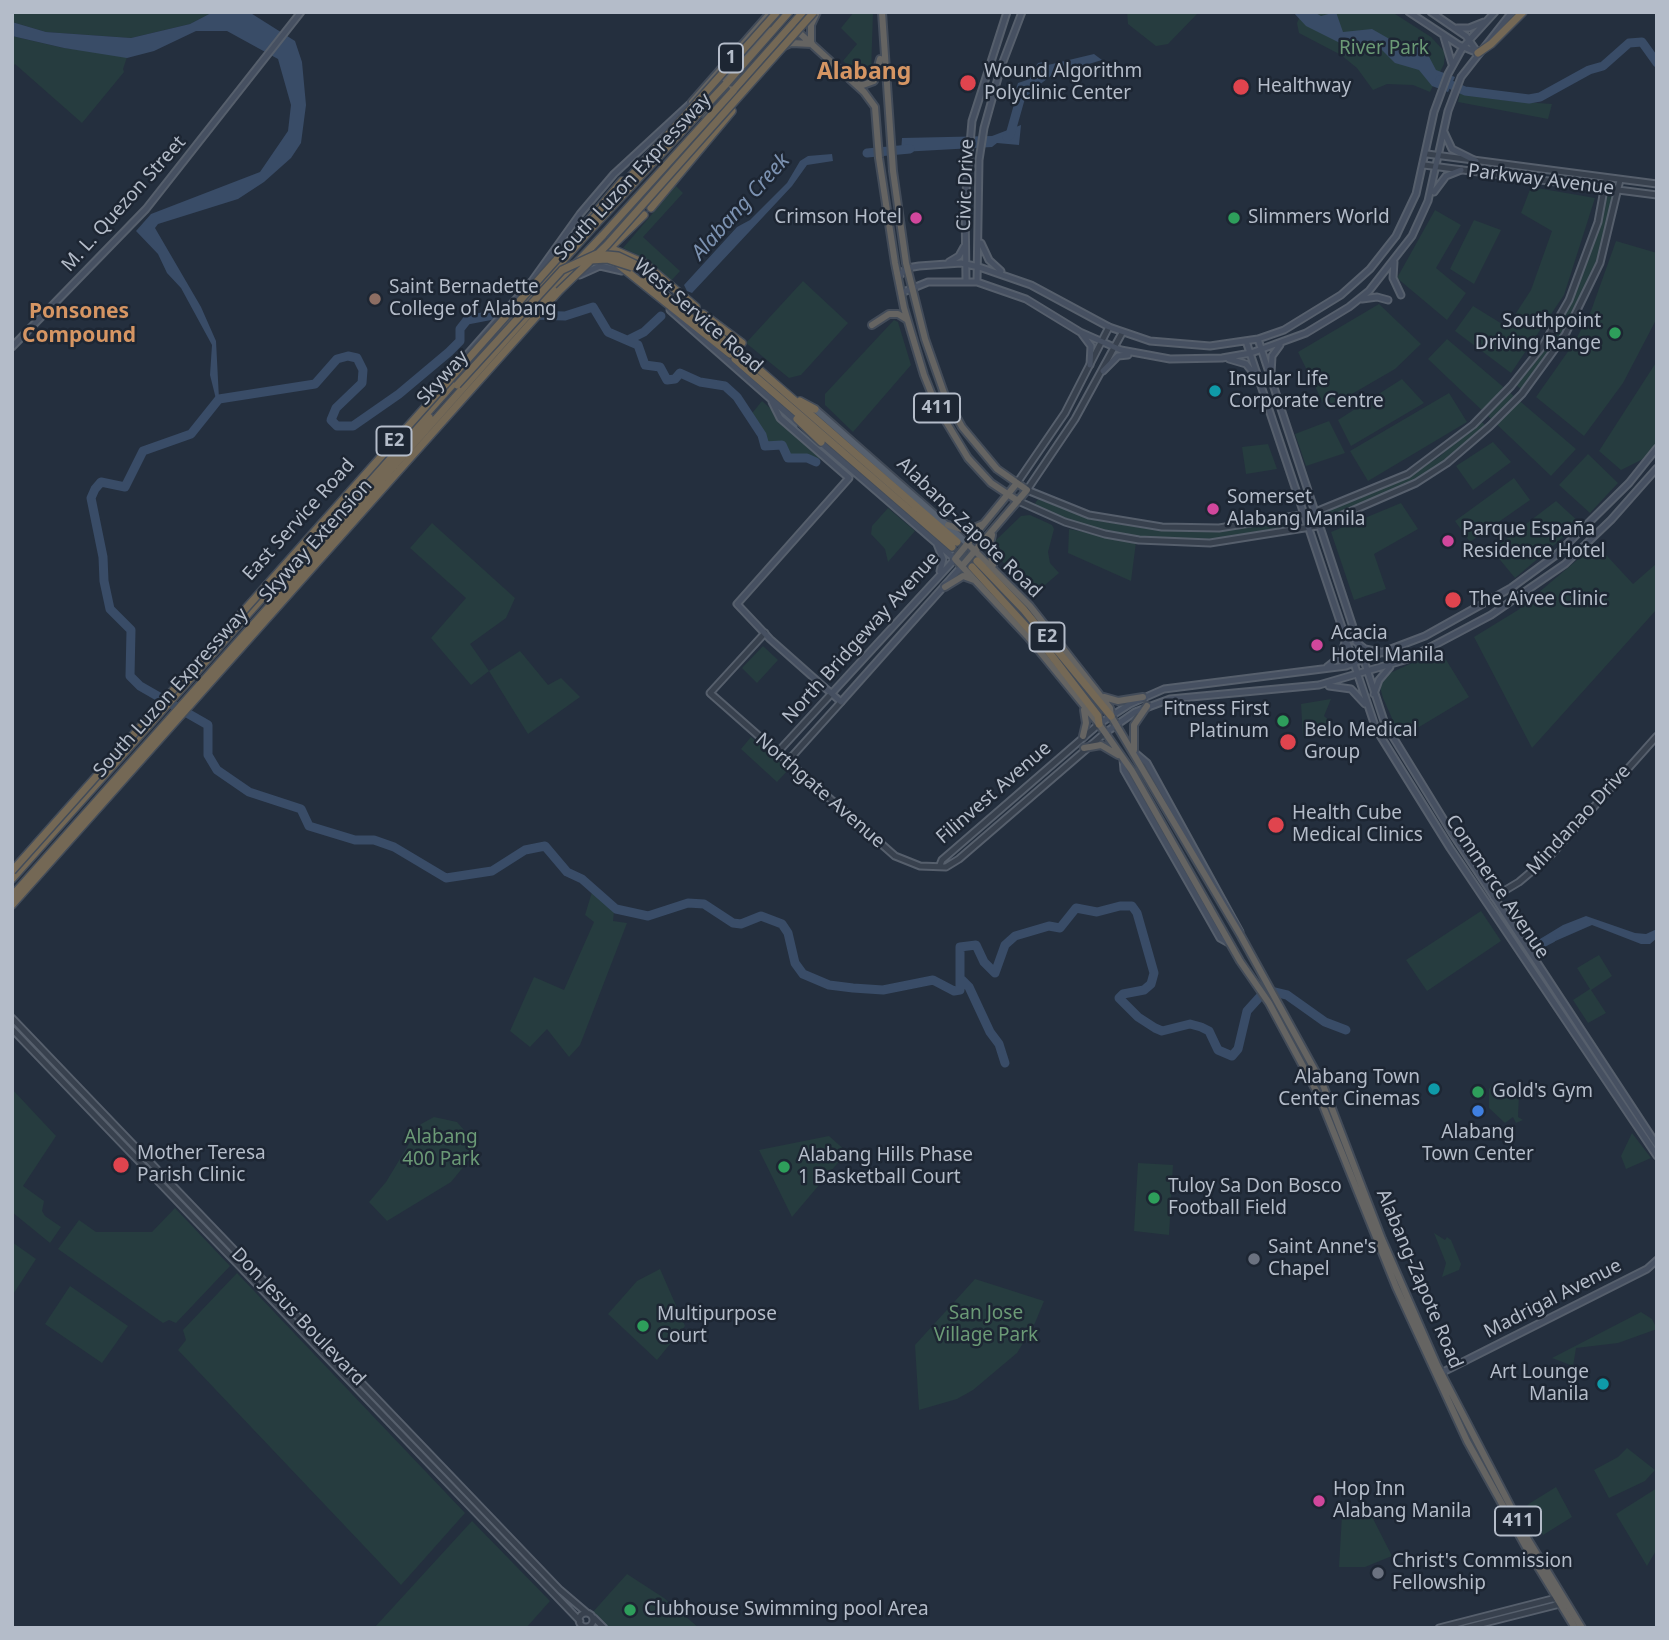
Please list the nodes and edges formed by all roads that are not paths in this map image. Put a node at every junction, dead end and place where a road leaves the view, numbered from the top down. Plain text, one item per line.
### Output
1 (301, 12) edge
2 (787, 12) edge
3 (805, 12) edge
4 (816, 12) edge
5 (882, 12) edge
6 (1007, 12) edge
7 (1022, 12) edge
8 (1409, 12) edge
9 (1431, 12) edge
10 (1495, 12) edge
11 (1512, 12) edge
12 (1523, 12) edge
13 (771, 13) edge
14 (1489, 19) junction
15 (793, 27) junction
16 (1453, 27) junction
17 (1443, 35) junction
18 (882, 39) junction
19 (1470, 40) junction
20 (812, 44) junction
21 (1463, 47) junction
22 (772, 51) junction
23 (1478, 53) junction
24 (1452, 65) junction
25 (854, 83) junction
26 (741, 87) junction
27 (692, 102) junction
28 (732, 111) junction
29 (1444, 132) junction
30 (1427, 155) junction
31 (1439, 156) junction
32 (1476, 161) junction
33 (1424, 165) junction
34 (1437, 167) junction
35 (1461, 170) junction
36 (1606, 179) junction
37 (1620, 180) junction
38 (1657, 184) edge
39 (1605, 188) junction
40 (1618, 190) junction
41 (1657, 195) edge
42 (1428, 201) junction
43 (650, 208) dead end
44 (644, 215) dead end
45 (979, 239) junction
46 (965, 244) junction
47 (610, 248) junction
48 (1395, 261) junction
49 (944, 263) junction
50 (583, 264) junction
51 (966, 264) junction
52 (557, 266) junction
53 (979, 267) junction
54 (907, 268) junction
55 (563, 276) junction
56 (1010, 276) junction
57 (898, 277) junction
58 (966, 280) junction
59 (977, 282) junction
60 (912, 286) junction
61 (901, 293) junction
62 (1401, 295) dead end
63 (1359, 300) junction
64 (1388, 300) dead end
65 (696, 307) dead end
66 (703, 314) dead end
67 (907, 319) junction
68 (872, 325) dead end
69 (1109, 327) junction
70 (1080, 332) junction
71 (1122, 333) junction
72 (716, 336) junction
73 (1258, 340) junction
74 (1247, 341) junction
75 (1102, 342) junction
76 (1283, 342) junction
77 (742, 343) dead end
78 (12, 347) edge
79 (1114, 347) junction
80 (1261, 351) junction
81 (1251, 353) junction
82 (735, 354) junction
83 (1137, 355) junction
84 (1222, 358) junction
85 (1090, 365) junction
86 (1103, 371) junction
87 (1270, 381) junction
88 (1261, 385) junction
89 (770, 399) junction
90 (791, 402) junction
91 (815, 409) joint
92 (821, 442) junction
93 (1657, 449) edge
94 (1657, 468) edge
95 (855, 471) junction
96 (849, 478) junction
97 (1017, 483) junction
98 (1027, 490) junction
99 (1007, 495) junction
100 (1018, 501) junction
101 (1313, 513) junction
102 (1303, 515) junction
103 (987, 521) junction
104 (948, 525) junction
105 (1317, 526) junction
106 (996, 528) junction
107 (1308, 528) junction
108 (936, 541) junction
109 (968, 544) junction
110 (954, 545) tunnel mouth
111 (975, 551) junction
112 (955, 559) junction
113 (962, 566) junction
114 (996, 570) junction
115 (937, 577) junction
116 (978, 583) junction
117 (945, 587) junction
118 (765, 633) junction
119 (1345, 639) junction
120 (1356, 642) junction
121 (1392, 651) junction
122 (1362, 662) junction
123 (1354, 664) junction
124 (1393, 665) junction
125 (1321, 671) junction
126 (1366, 673) junction
127 (1358, 676) junction
128 (1256, 679) junction
129 (1319, 685) junction
130 (1097, 691) junction
131 (1257, 692) junction
132 (832, 693) junction
133 (1143, 697) junction
134 (1375, 697) junction
135 (165, 701) junction
136 (841, 702) junction
137 (1080, 702) junction
138 (1147, 706) junction
139 (1369, 709) junction
140 (180, 711) junction
141 (1111, 716) junction
142 (1099, 724) junction
143 (1117, 724) junction
144 (1105, 733) junction
145 (1083, 736) junction
146 (1657, 736) edge
147 (1084, 748) junction
148 (1134, 752) junction
149 (777, 753) junction
150 (1124, 760) junction
151 (788, 762) junction
152 (1449, 828) junction
153 (1442, 834) junction
154 (940, 865) junction
155 (12, 868) edge
156 (12, 879) edge
157 (12, 885) edge
158 (12, 894) edge
159 (1494, 897) junction
160 (12, 907) edge
161 (1241, 936) junction
162 (1263, 985) junction
163 (12, 1018) edge
164 (12, 1029) edge
165 (37, 1044) junction
166 (32, 1049) junction
167 (1657, 1145) edge
168 (1657, 1156) edge
169 (227, 1243) junction
170 (221, 1249) junction
171 (1657, 1261) edge
172 (1657, 1268) edge
173 (1647, 1269) junction
174 (326, 1346) junction
175 (320, 1351) junction
176 (1439, 1374) junction
177 (479, 1506) junction
178 (474, 1512) junction
179 (514, 1543) junction
180 (509, 1548) junction
181 (525, 1553) junction
182 (519, 1559) junction
183 (560, 1590) junction
184 (555, 1596) junction
185 (1561, 1600) junction
186 (587, 1613) junction
187 (593, 1617) junction
188 (580, 1621) junction
189 (588, 1627) edge
190 (604, 1628) edge
191 (1439, 1628) edge
192 (1465, 1628) edge
193 (1575, 1628) edge
194 (1583, 1628) edge

1 - 78 main road, M. L. Quezon Street
2 - 26 highway
2 - 52 highway, South Luzon Expressway / E2, bridge
3 - 15 highway, 1
3 - 55 highway, South Luzon Expressway / E2, bridge
4 - 20 highway
4 - 160 highway, Skyway Extension / E2, bridge
5 - 18 highway, 411
6 - 46 main road, Civic Drive
7 - 45 main road, Civic Drive
8 - 17 main road
9 - 16 main road
10 - 14 main road
11 - 23 main road
12 - 23 highway
13 - 27 highway, 1
13 - 155 highway, Skyway Extension / E2, bridge
14 - 16 main road
14 - 19 main road
15 - 20 highway, 411
15 - 22 highway, 1
16 - 19 main road
17 - 21 main road
17 - 24 main road
18 - 25 highway
18 - 54 highway, 411
19 - 21 main road
19 - 23 main road
20 - 22 highway
20 - 25 highway, 411
21 - 23 main road
21 - 24 main road
22 - 26 highway, 1
23 - 29 main road
24 - 30 main road
25 - 57 highway, 411
26 - 28 highway, 1
27 - 28 highway
27 - 52 highway
27 - 135 main road, East Service Road, bridge
28 - 43 highway
29 - 31 main road
29 - 32 main road
30 - 31 street, Parkway Avenue
30 - 33 main road
31 - 32 street, Parkway Avenue
31 - 34 main road
32 - 36 street, Parkway Avenue
33 - 34 street, Parkway Avenue
33 - 73 main road
34 - 35 street, Parkway Avenue
34 - 42 main road
35 - 39 street, Parkway Avenue
35 - 42 main road
36 - 37 street, Parkway Avenue
36 - 39 street
37 - 38 street, Parkway Avenue
37 - 40 street
39 - 40 street, Parkway Avenue
39 - 101 street
40 - 41 street, Parkway Avenue
40 - 105 street
42 - 48 main road
44 - 47 highway
45 - 53 main road, Civic Drive
45 - 56 main road
46 - 49 main road
46 - 51 main road, Civic Drive
47 - 50 highway
47 - 65 highway
48 - 62 main road
48 - 63 main road
49 - 51 main road
49 - 54 main road
50 - 55 highway
50 - 82 highway
51 - 53 main road
51 - 58 main road, Civic Drive
52 - 135 highway, South Luzon Expressway / E2, bridge
53 - 56 main road
53 - 59 main road, Civic Drive
54 - 57 main road
54 - 60 highway, 411
55 - 140 highway, South Luzon Expressway / E2
56 - 69 main road
57 - 61 highway, 411
58 - 59 main road
58 - 60 main road
59 - 70 main road
60 - 61 main road
60 - 97 highway, 411
61 - 67 highway, 411
63 - 64 main road
63 - 76 main road
66 - 77 highway
67 - 68 highway
67 - 99 highway, 411
69 - 71 main road
69 - 75 street
70 - 75 main road
70 - 85 main road
71 - 74 main road
71 - 79 street
72 - 82 highway, Skyway / E2
72 - 157 highway, Skyway / E2, bridge
72 - 158 highway, Skyway / E2, bridge
73 - 74 main road
73 - 80 main road, Commerce Avenue
74 - 81 main road, Commerce Avenue
75 - 79 main road
75 - 85 street
76 - 80 main road
76 - 87 main road
79 - 83 main road
79 - 86 street
80 - 81 main road
80 - 87 main road, Commerce Avenue
81 - 84 main road
81 - 88 main road, Commerce Avenue
82 - 90 highway, Skyway / E2
83 - 84 main road
83 - 86 main road
84 - 88 main road
85 - 97 street
86 - 98 street
87 - 101 main road, Commerce Avenue
88 - 102 main road, Commerce Avenue
89 - 92 main road, West Service Road
89 - 96 main road
89 - 140 main road, West Service Road
90 - 91 highway, E2
90 - 92 highway
90 - 110 highway, Skyway / E2
91 - 104 main road, Alabang-Zapote Road
92 - 95 main road, West Service Road
93 - 121 main road, Filinvest Avenue
94 - 124 main road, Filinvest Avenue
95 - 96 street
95 - 108 main road, West Service Road
96 - 118 main road
97 - 98 highway, 411
97 - 99 highway, North Bridgeway Avenue
98 - 100 highway, North Bridgeway Avenue
98 - 102 street
99 - 100 highway, 411
99 - 103 highway, North Bridgeway Avenue
100 - 106 highway, North Bridgeway Avenue
100 - 107 street
101 - 102 street
101 - 105 main road, Commerce Avenue
102 - 107 main road, Commerce Avenue
103 - 104 highway
103 - 109 highway, North Bridgeway Avenue
104 - 109 main road, Alabang-Zapote Road
105 - 107 street
105 - 120 main road, Commerce Avenue
106 - 111 highway, North Bridgeway Avenue
106 - 114 highway
107 - 119 main road, Commerce Avenue
108 - 112 main road, West Service Road
108 - 115 main road
109 - 111 highway, Alabang-Zapote Road / 411
109 - 112 highway, North Bridgeway Avenue
111 - 113 highway, North Bridgeway Avenue
111 - 114 highway, Alabang-Zapote Road / 411
112 - 113 highway, Alabang-Zapote Road / 411
112 - 115 main road, North Bridgeway Avenue
113 - 116 highway, Alabang-Zapote Road / 411
113 - 117 main road, North Bridgeway Avenue
114 - 130 highway, Alabang-Zapote Road / 411
115 - 132 main road, North Bridgeway Avenue
116 - 117 highway
116 - 137 highway, Alabang-Zapote Road / 411
117 - 136 main road, North Bridgeway Avenue
118 - 132 main road
118 - 149 street, Northgate Avenue
119 - 123 main road, Commerce Avenue
119 - 125 main road
120 - 121 main road
120 - 122 main road, Commerce Avenue
121 - 122 main road, Filinvest Avenue
122 - 123 main road, Filinvest Avenue
122 - 126 main road, Commerce Avenue
123 - 125 main road, Filinvest Avenue
123 - 127 main road, Commerce Avenue
124 - 126 main road, Filinvest Avenue
124 - 134 main road
125 - 128 main road, Filinvest Avenue
126 - 127 main road, Filinvest Avenue
126 - 134 main road, Commerce Avenue
127 - 129 main road, Filinvest Avenue
127 - 139 main road, Commerce Avenue
128 - 131 main road
128 - 133 main road, Filinvest Avenue
129 - 131 main road, Filinvest Avenue
129 - 139 main road
130 - 133 highway
130 - 141 highway, Alabang-Zapote Road / 411
131 - 138 main road, Filinvest Avenue
132 - 136 main road
132 - 149 street, North Bridgeway Avenue
133 - 141 main road, Filinvest Avenue
134 - 152 main road, Commerce Avenue
135 - 155 main road, East Service Road
135 - 156 highway, South Luzon Expressway / E2
136 - 151 street, North Bridgeway Avenue
137 - 142 highway, Alabang-Zapote Road / 411
137 - 145 highway
138 - 143 main road, Filinvest Avenue
138 - 148 highway
139 - 153 main road, Commerce Avenue
140 - 158 highway, South Luzon Expressway / E2
140 - 160 main road, West Service Road
141 - 142 main road, Filinvest Avenue
141 - 142 highway, E2
141 - 143 highway, Alabang-Zapote Road / 411
142 - 144 highway, Alabang-Zapote Road / 411
142 - 145 street, Filinvest Avenue
143 - 144 main road, Filinvest Avenue
143 - 148 highway, Alabang-Zapote Road / 411
144 - 147 street, Filinvest Avenue
144 - 150 highway, Alabang-Zapote Road / 411
145 - 154 street, Filinvest Avenue
146 - 159 street, Mindanao Drive
147 - 150 highway
147 - 154 street, Filinvest Avenue
148 - 161 highway, Alabang-Zapote Road / 411
148 - 161 main road, Alabang-Zapote Road / 411
149 - 151 street, Northgate Avenue
150 - 162 highway, Alabang-Zapote Road / 411
151 - 154 street, Northgate Avenue
152 - 153 main road
152 - 159 main road, Commerce Avenue
153 - 168 main road, Commerce Avenue
159 - 167 main road, Commerce Avenue
161 - 162 highway, Alabang-Zapote Road / 411
162 - 176 highway, Alabang-Zapote Road / 411
163 - 165 street, Don Jesus Boulevard
164 - 166 street, Don Jesus Boulevard
165 - 166 street
165 - 169 street, Don Jesus Boulevard
166 - 170 street, Don Jesus Boulevard
169 - 170 street
169 - 174 street, Don Jesus Boulevard
170 - 175 street, Don Jesus Boulevard
171 - 173 main road, Madrigal Avenue
172 - 173 main road, Madrigal Avenue
173 - 176 main road, Madrigal Avenue
174 - 175 street
174 - 177 street, Don Jesus Boulevard
175 - 178 street, Don Jesus Boulevard
176 - 185 highway, Alabang-Zapote Road / 411
177 - 178 street
177 - 179 street, Don Jesus Boulevard
178 - 180 street, Don Jesus Boulevard
179 - 180 street
179 - 181 street, Don Jesus Boulevard
180 - 182 street, Don Jesus Boulevard
181 - 182 street
181 - 183 street, Don Jesus Boulevard
182 - 184 street, Don Jesus Boulevard
183 - 184 street
183 - 186 street, Don Jesus Boulevard
184 - 188 street, Don Jesus Boulevard
185 - 191 street
185 - 192 street
185 - 193 highway, Alabang-Zapote Road / 411
185 - 194 highway, Alabang-Zapote Road / 411
186 - 187 street
186 - 188 street
187 - 189 street
187 - 190 street
188 - 189 street

